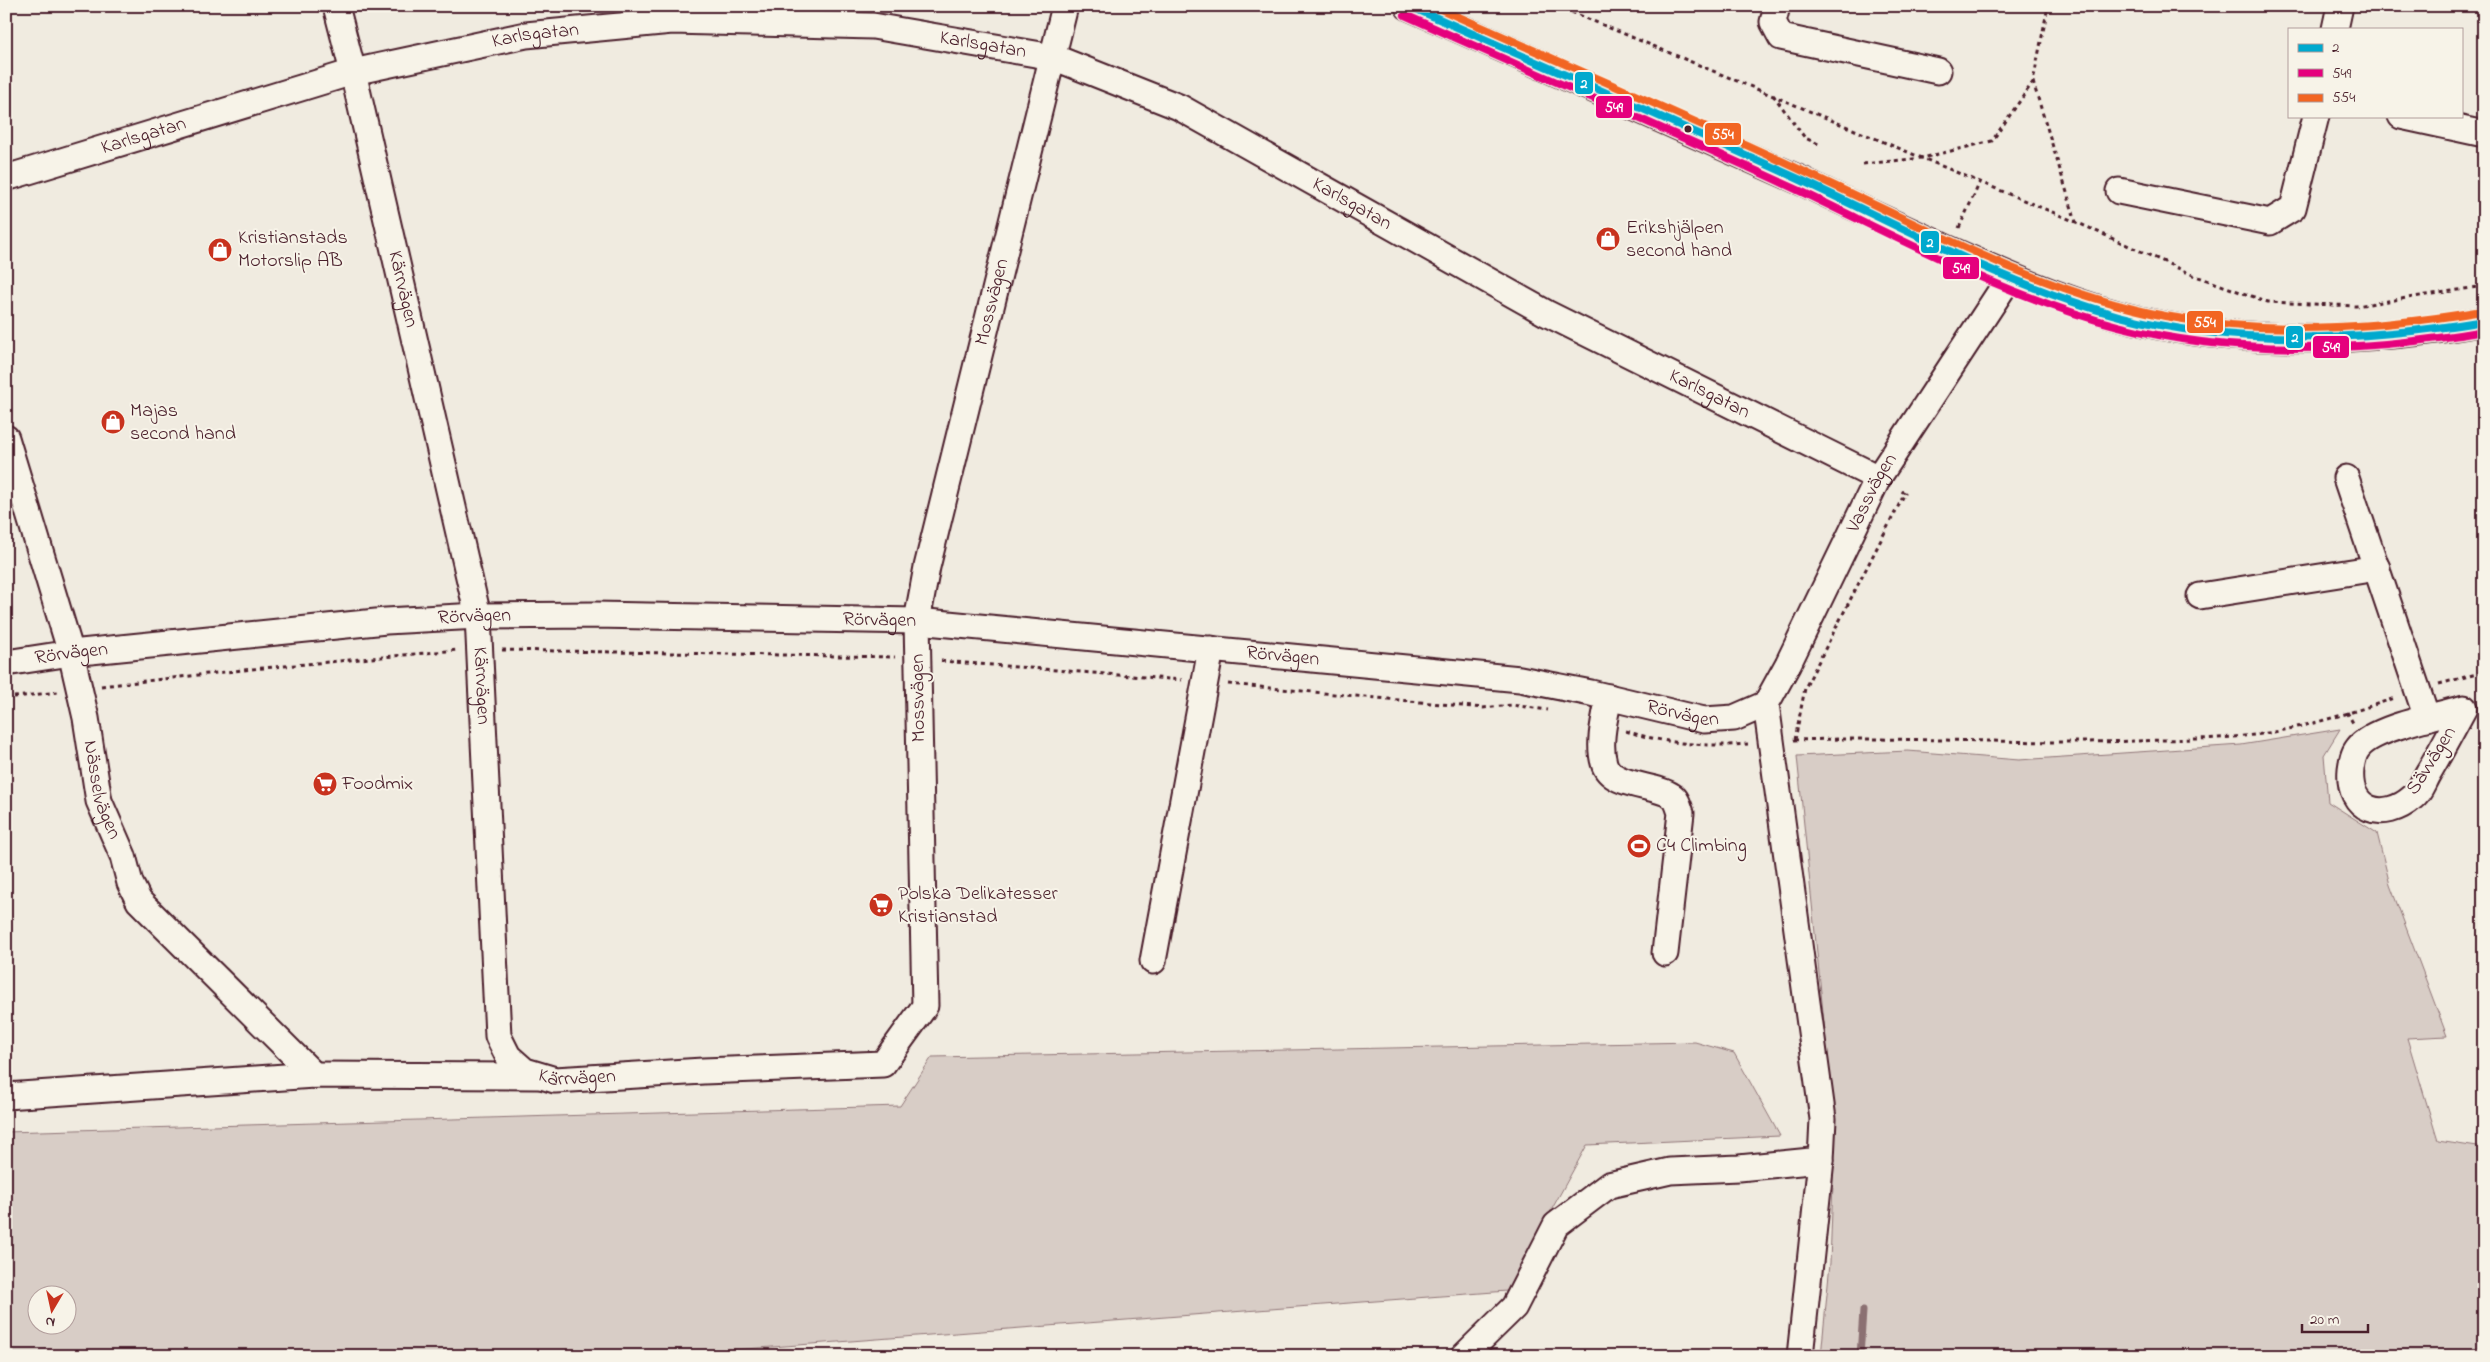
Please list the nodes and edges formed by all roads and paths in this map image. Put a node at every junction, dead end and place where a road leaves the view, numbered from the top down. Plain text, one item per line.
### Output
1 (336, 6) edge
2 (1065, 6) edge
3 (1409, 6) edge
4 (1557, 6) edge
5 (1777, 6) edge
6 (2048, 6) edge
7 (2340, 6) edge
8 (2335, 28) edge
9 (1053, 57) junction
10 (1938, 71) dead end
11 (354, 72) junction
12 (2033, 82) junction
13 (1772, 95) junction
14 (2316, 118) edge
15 (2410, 118) edge
16 (2484, 134) edge
17 (1821, 145) dead end
18 (1922, 158) junction
19 (1862, 164) dead end
20 (6, 178) edge
21 (2119, 191) dead end
22 (2076, 222) junction
23 (2010, 277) junction
24 (2484, 286) edge
25 (2484, 321) edge
26 (6, 438) edge
27 (1878, 478) junction
28 (2346, 478) dead end
29 (2377, 568) junction
30 (2200, 596) dead end
31 (478, 616) junction
32 (917, 621) junction
33 (1211, 649) junction
34 (479, 650) junction
35 (71, 653) junction
36 (918, 659) junction
37 (6, 662) edge
38 (2484, 672) edge
39 (1204, 682) junction
40 (79, 689) junction
41 (2418, 690) junction
42 (1609, 697) junction
43 (6, 698) edge
44 (2474, 705) edge
45 (1757, 709) junction
46 (1554, 711) dead end
47 (2427, 718) junction
48 (1604, 723) junction
49 (1771, 743) junction
50 (1665, 953) dead end
51 (1153, 961) dead end
52 (703, 1070) joint
53 (314, 1075) junction
54 (540, 1076) junction
55 (6, 1096) edge
56 (1821, 1160) junction
57 (1464, 1356) edge
58 (1800, 1356) edge

1 - 11 street, Kärrvägen
2 - 9 street, Mossvägen
3 - 23 main road
4 - 13 path
5 - 10 street
6 - 12 path
7 - 8 street
9 - 11 street, Karlsgatan
9 - 27 street, Karlsgatan
9 - 32 street, Mossvägen
11 - 20 street, Karlsgatan
11 - 31 street, Kärrvägen
12 - 18 path
12 - 22 path
13 - 17 path
13 - 18 path
14 - 21 street
15 - 16 street
18 - 19 path
18 - 22 path
22 - 24 path
23 - 25 main road
23 - 27 street, Vassvägen
26 - 35 street, Nässelvägen
27 - 45 street, Vassvägen
28 - 29 street
29 - 30 street
29 - 41 street
31 - 32 street, Rörvägen
31 - 34 street, Kärrvägen
31 - 35 street, Rörvägen
32 - 33 street, Rörvägen
32 - 36 street, Mossvägen
33 - 39 street
33 - 42 street, Rörvägen
34 - 36 path
34 - 40 path
34 - 54 street, Kärrvägen
35 - 37 street, Rörvägen
35 - 40 street, Nässelvägen
36 - 39 path
36 - 52 street, Mossvägen
38 - 41 path
39 - 46 path
39 - 51 street
40 - 43 path
40 - 53 street, Nässelvägen
41 - 47 street
41 - 49 path
42 - 45 street, Rörvägen
42 - 48 street
44 - 47 street, Sävvägen
44 - 47 street, Sävvägen
45 - 49 street
48 - 49 path
48 - 50 street
49 - 56 street
52 - 54 street, Kärrvägen
53 - 54 street
53 - 55 street
56 - 57 street
56 - 58 street

